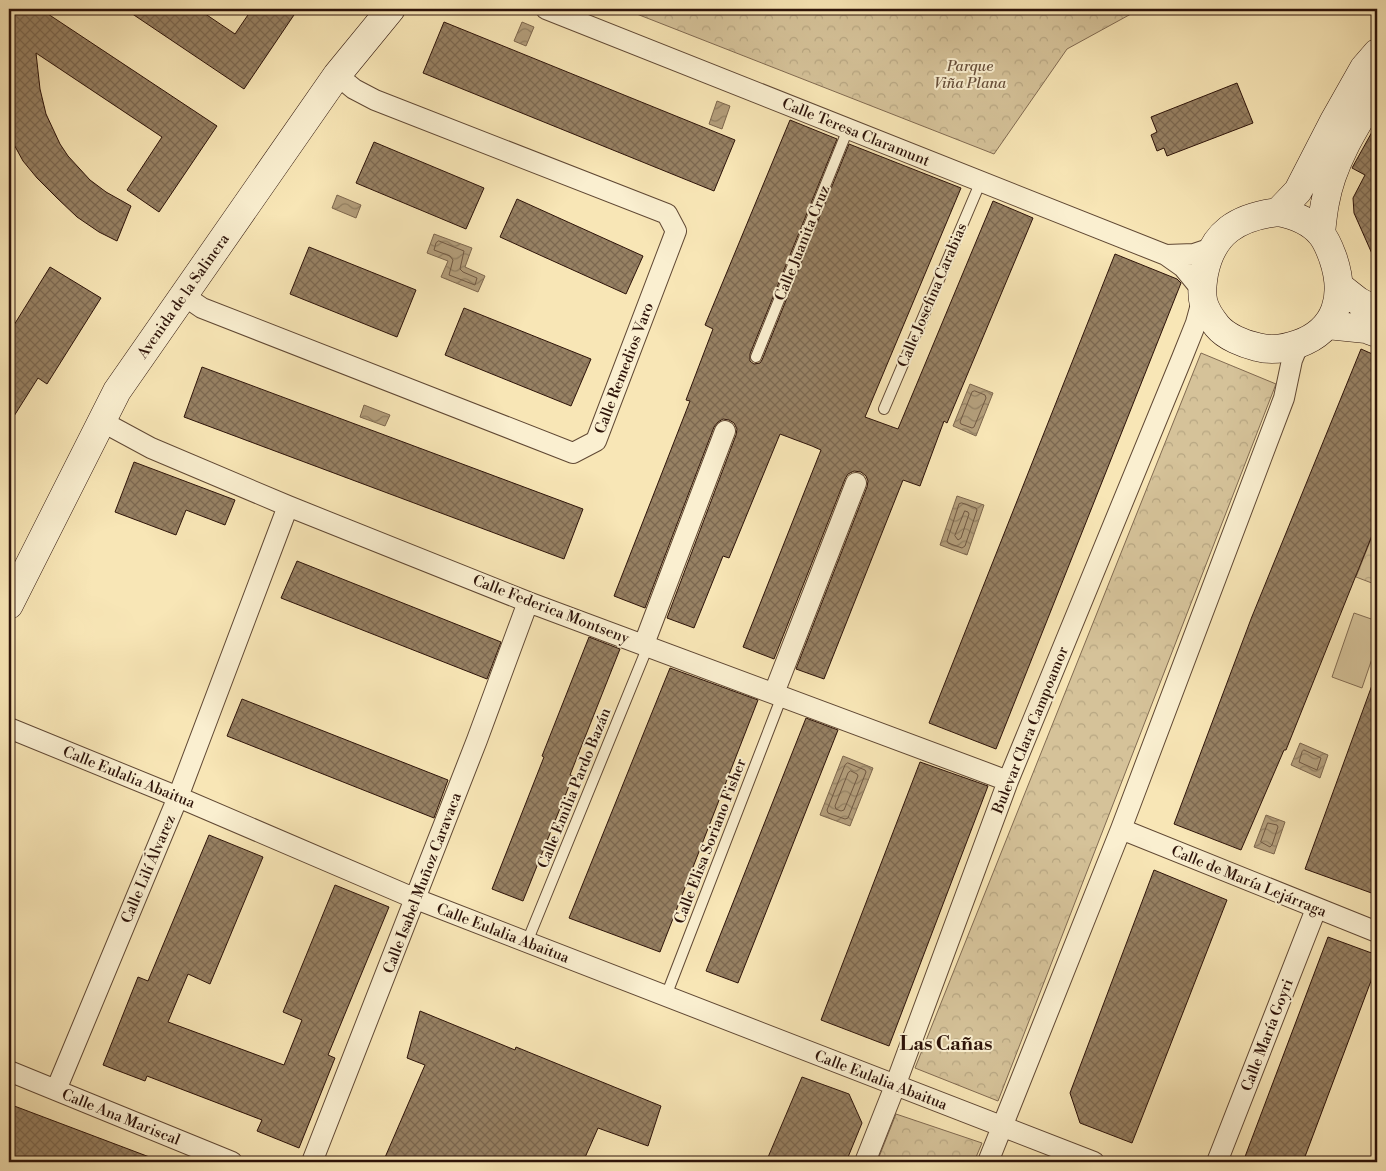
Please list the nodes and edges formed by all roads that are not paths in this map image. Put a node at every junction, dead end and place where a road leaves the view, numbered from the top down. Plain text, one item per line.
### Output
1 (391, 9) edge
2 (546, 9) edge
3 (1377, 53) edge
4 (337, 76) junction
5 (1377, 91) edge
6 (848, 129) junction
7 (981, 181) junction
8 (1278, 212) junction
9 (1321, 234) junction
10 (1212, 248) junction
11 (1166, 255) junction
12 (1339, 286) junction
13 (183, 295) junction
14 (1202, 295) junction
15 (1377, 311) edge
16 (1328, 325) junction
17 (1377, 333) edge
18 (1299, 344) junction
19 (756, 358) dead end
20 (884, 409) dead end
21 (101, 421) junction
22 (725, 431) dead end
23 (856, 482) dead end
24 (288, 506) junction
25 (528, 602) junction
26 (9, 605) edge
27 (646, 645) junction
28 (778, 695) junction
29 (9, 728) edge
30 (1008, 781) junction
31 (178, 797) junction
32 (1121, 829) junction
33 (416, 899) junction
34 (1316, 908) junction
35 (1377, 932) edge
36 (527, 942) junction
37 (666, 996) junction
38 (9, 1072) edge
39 (896, 1086) junction
40 (56, 1090) junction
41 (1002, 1127) junction
42 (232, 1162) edge
43 (312, 1162) edge
44 (865, 1162) edge
45 (988, 1162) edge
46 (1094, 1162) edge
47 (1217, 1162) edge

1 - 4 street, Avenida de la Salinera
2 - 6 street, Calle Teresa Claramunt
3 - 8 street
4 - 13 street, Avenida de la Salinera
4 - 13 street, Calle Remedios Varo
5 - 9 street
6 - 7 street, Calle Teresa Claramunt
6 - 19 lane, Calle Juanita Cruz
7 - 11 street, Calle Teresa Claramunt
7 - 20 lane, Calle Josefina Carabias
8 - 9 street
8 - 10 street
9 - 12 street
10 - 11 street, Calle Teresa Claramunt
10 - 14 street
11 - 14 street, Calle Teresa Claramunt
12 - 15 street
12 - 16 street
13 - 21 street, Avenida de la Salinera
14 - 18 street
14 - 30 street, Bulevar Clara Campoamor
16 - 17 street
16 - 18 street
18 - 32 street
21 - 24 street, Calle Federica Montseny
21 - 26 street, Avenida de la Salinera
22 - 27 street
23 - 28 street
24 - 25 street, Calle Federica Montseny
24 - 31 street, Calle Lilí Álvarez
25 - 27 street, Calle Federica Montseny
25 - 33 street, Calle Isabel Muñoz Caravaca
27 - 28 street, Calle Federica Montseny
27 - 36 lane, Calle Emilia Pardo Bazán
28 - 30 street, Calle Federica Montseny
28 - 37 lane, Calle Elisa Soriano Fisher
29 - 31 street, Calle Eulalia Abaitua
30 - 39 street, Bulevar Clara Campoamor
31 - 33 street, Calle Eulalia Abaitua
31 - 40 street, Calle Lilí Álvarez
32 - 34 street, Calle de María Lejárraga
32 - 41 street
33 - 36 street, Calle Eulalia Abaitua
33 - 43 street, Calle Isabel Muñoz Caravaca
34 - 35 street, Calle de María Lejárraga
34 - 47 street, Calle María Goyri
36 - 37 street, Calle Eulalia Abaitua
37 - 39 street, Calle Eulalia Abaitua
38 - 40 street, Calle Ana Mariscal
39 - 41 street, Calle Eulalia Abaitua
39 - 44 street, Bulevar Clara Campoamor
40 - 42 street, Calle Ana Mariscal
41 - 45 street
41 - 46 street, Calle Eulalia Abaitua

